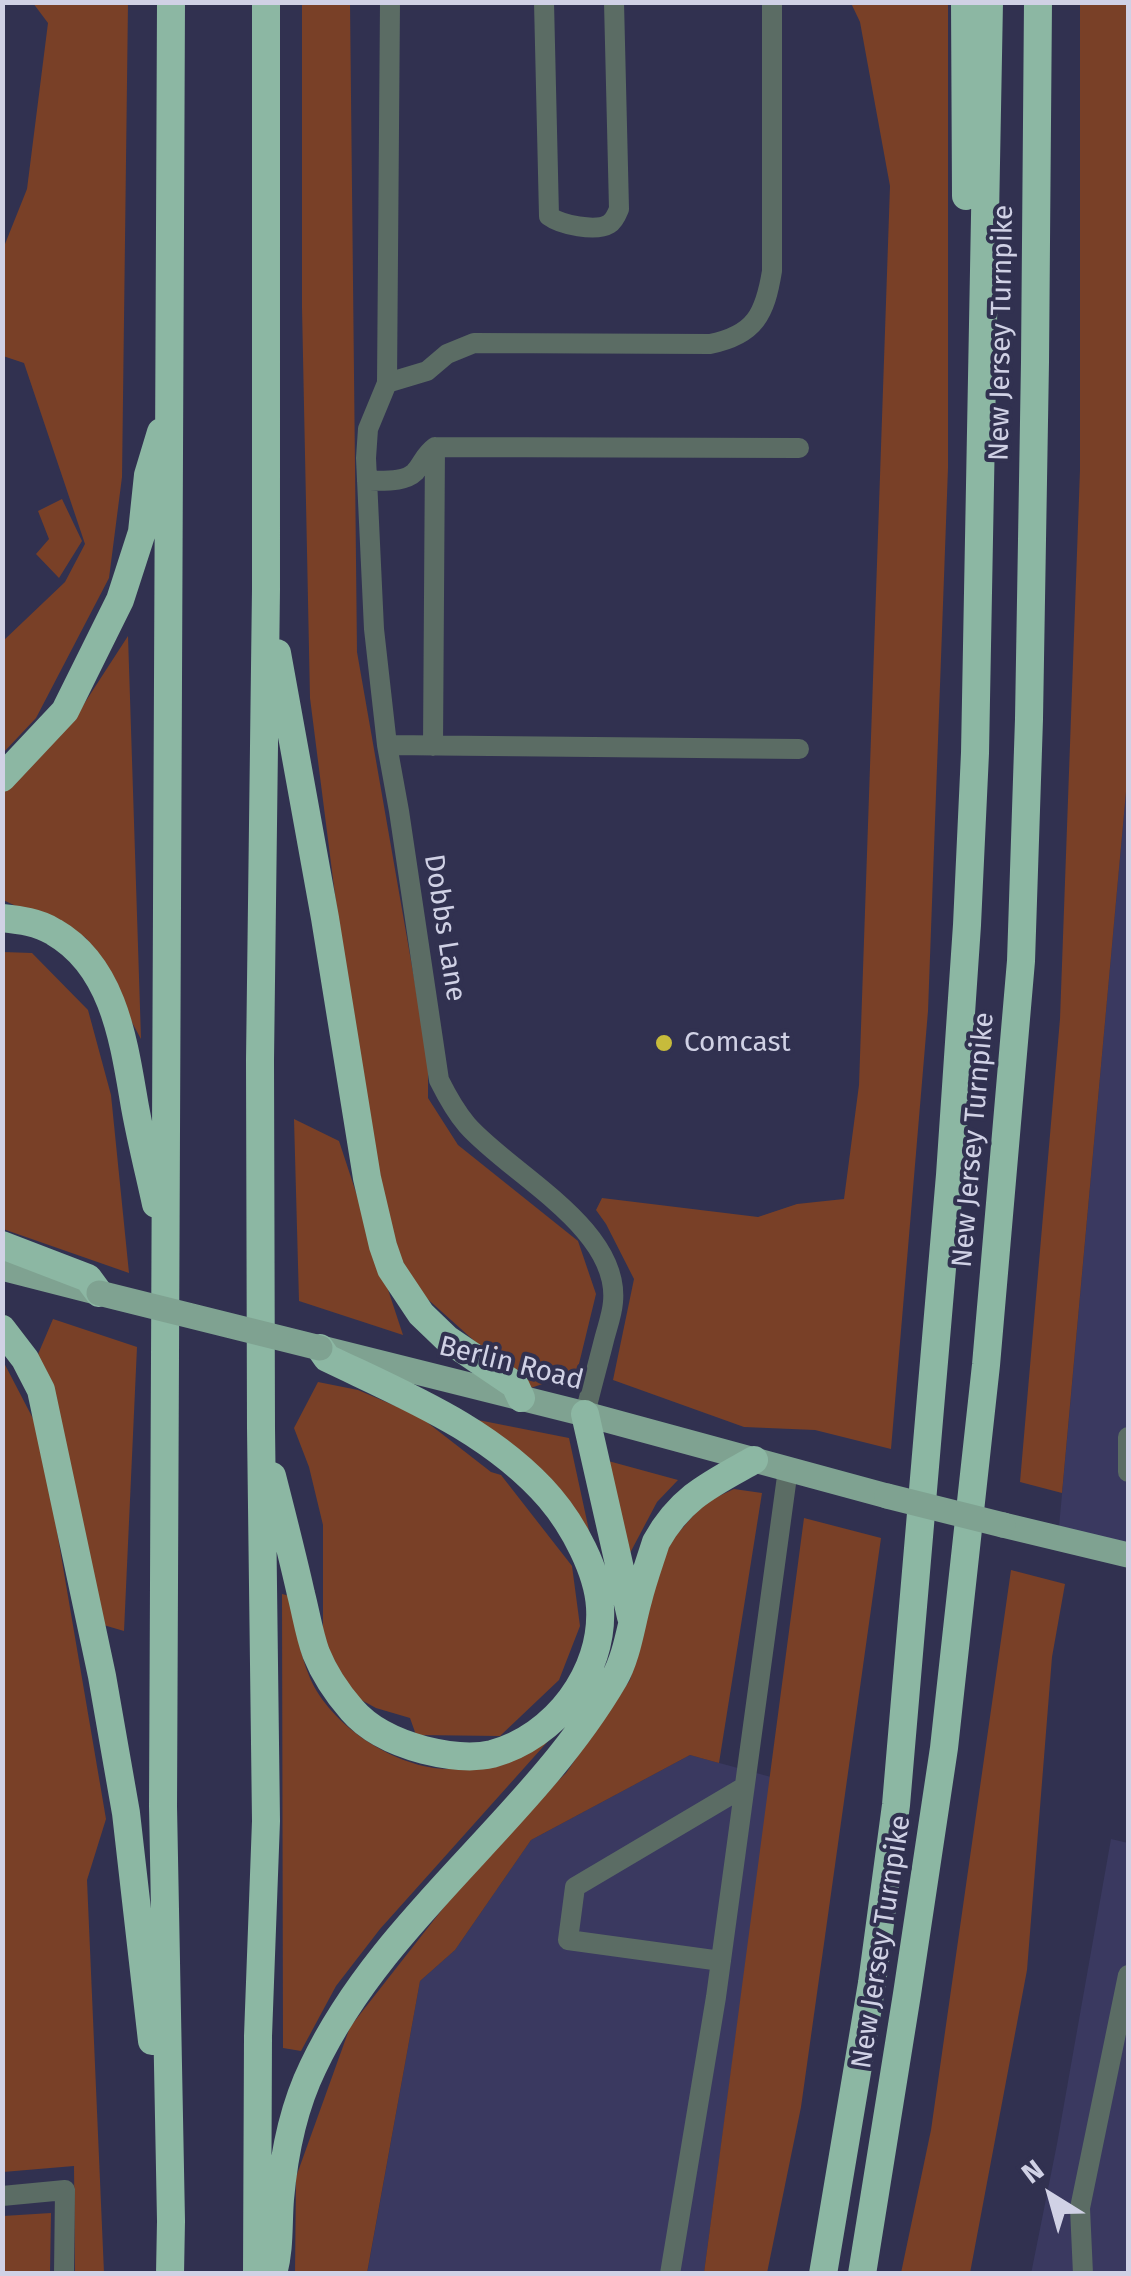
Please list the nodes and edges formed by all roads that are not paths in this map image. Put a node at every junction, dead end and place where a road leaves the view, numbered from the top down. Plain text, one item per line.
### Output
1 (171, 2) edge
2 (266, 2) edge
3 (390, 2) edge
4 (544, 2) edge
5 (614, 2) edge
6 (772, 2) edge
7 (965, 2) edge
8 (990, 2) edge
9 (1038, 2) edge
10 (982, 286) junction
11 (387, 383) junction
12 (171, 397) junction
13 (435, 446) junction
14 (799, 448) dead end
15 (367, 481) junction
16 (266, 589) junction
17 (387, 745) junction
18 (433, 746) junction
19 (798, 749) dead end
20 (2, 778) edge
21 (2, 918) edge
22 (2, 1246) edge
23 (167, 1253) junction
24 (2, 1268) edge
25 (99, 1293) junction
26 (2, 1329) edge
27 (320, 1348) junction
28 (521, 1398) junction
29 (585, 1414) junction
30 (261, 1428) junction
31 (1128, 1437) edge
32 (754, 1460) junction
33 (788, 1469) junction
34 (1128, 1472) edge
35 (1128, 1555) edge
36 (632, 1624) junction
37 (744, 1786) junction
38 (721, 1960) junction
39 (1128, 1975) edge
40 (845, 2149) junction
41 (882, 2153) junction
42 (2, 2196) edge
43 (171, 2221) junction
44 (64, 2274) edge
45 (170, 2274) edge
46 (256, 2274) edge
47 (272, 2274) edge
48 (670, 2274) edge
49 (823, 2274) edge
50 (862, 2274) edge
51 (1083, 2274) edge

1 - 12 highway
2 - 16 highway
3 - 11 street
4 - 5 street
6 - 11 street
7 - 10 highway
8 - 10 highway, New Jersey Turnpike
9 - 41 highway, New Jersey Turnpike
10 - 40 highway, New Jersey Turnpike
11 - 15 street, Dobbs Lane
12 - 20 highway
12 - 23 highway
13 - 14 street
13 - 15 street
13 - 18 street
15 - 17 street, Dobbs Lane
16 - 28 highway
16 - 30 highway
17 - 18 street
17 - 29 street, Dobbs Lane
18 - 19 street
21 - 23 highway
22 - 25 highway
23 - 43 highway
24 - 25 main road, Berlin Road
25 - 27 main road, Berlin Road, bridge
26 - 43 highway
27 - 28 main road, Berlin Road
27 - 30 highway
28 - 29 main road, Berlin Road
29 - 32 main road, Berlin Road
29 - 36 highway
30 - 46 highway
31 - 34 street
32 - 33 main road, Berlin Road
32 - 36 highway
33 - 35 main road, Berlin Road, bridge
33 - 37 street
36 - 47 highway
37 - 38 street
37 - 38 street
38 - 48 street
39 - 51 street
40 - 41 street
40 - 49 highway, New Jersey Turnpike
41 - 50 highway, New Jersey Turnpike
42 - 44 street
43 - 45 highway

